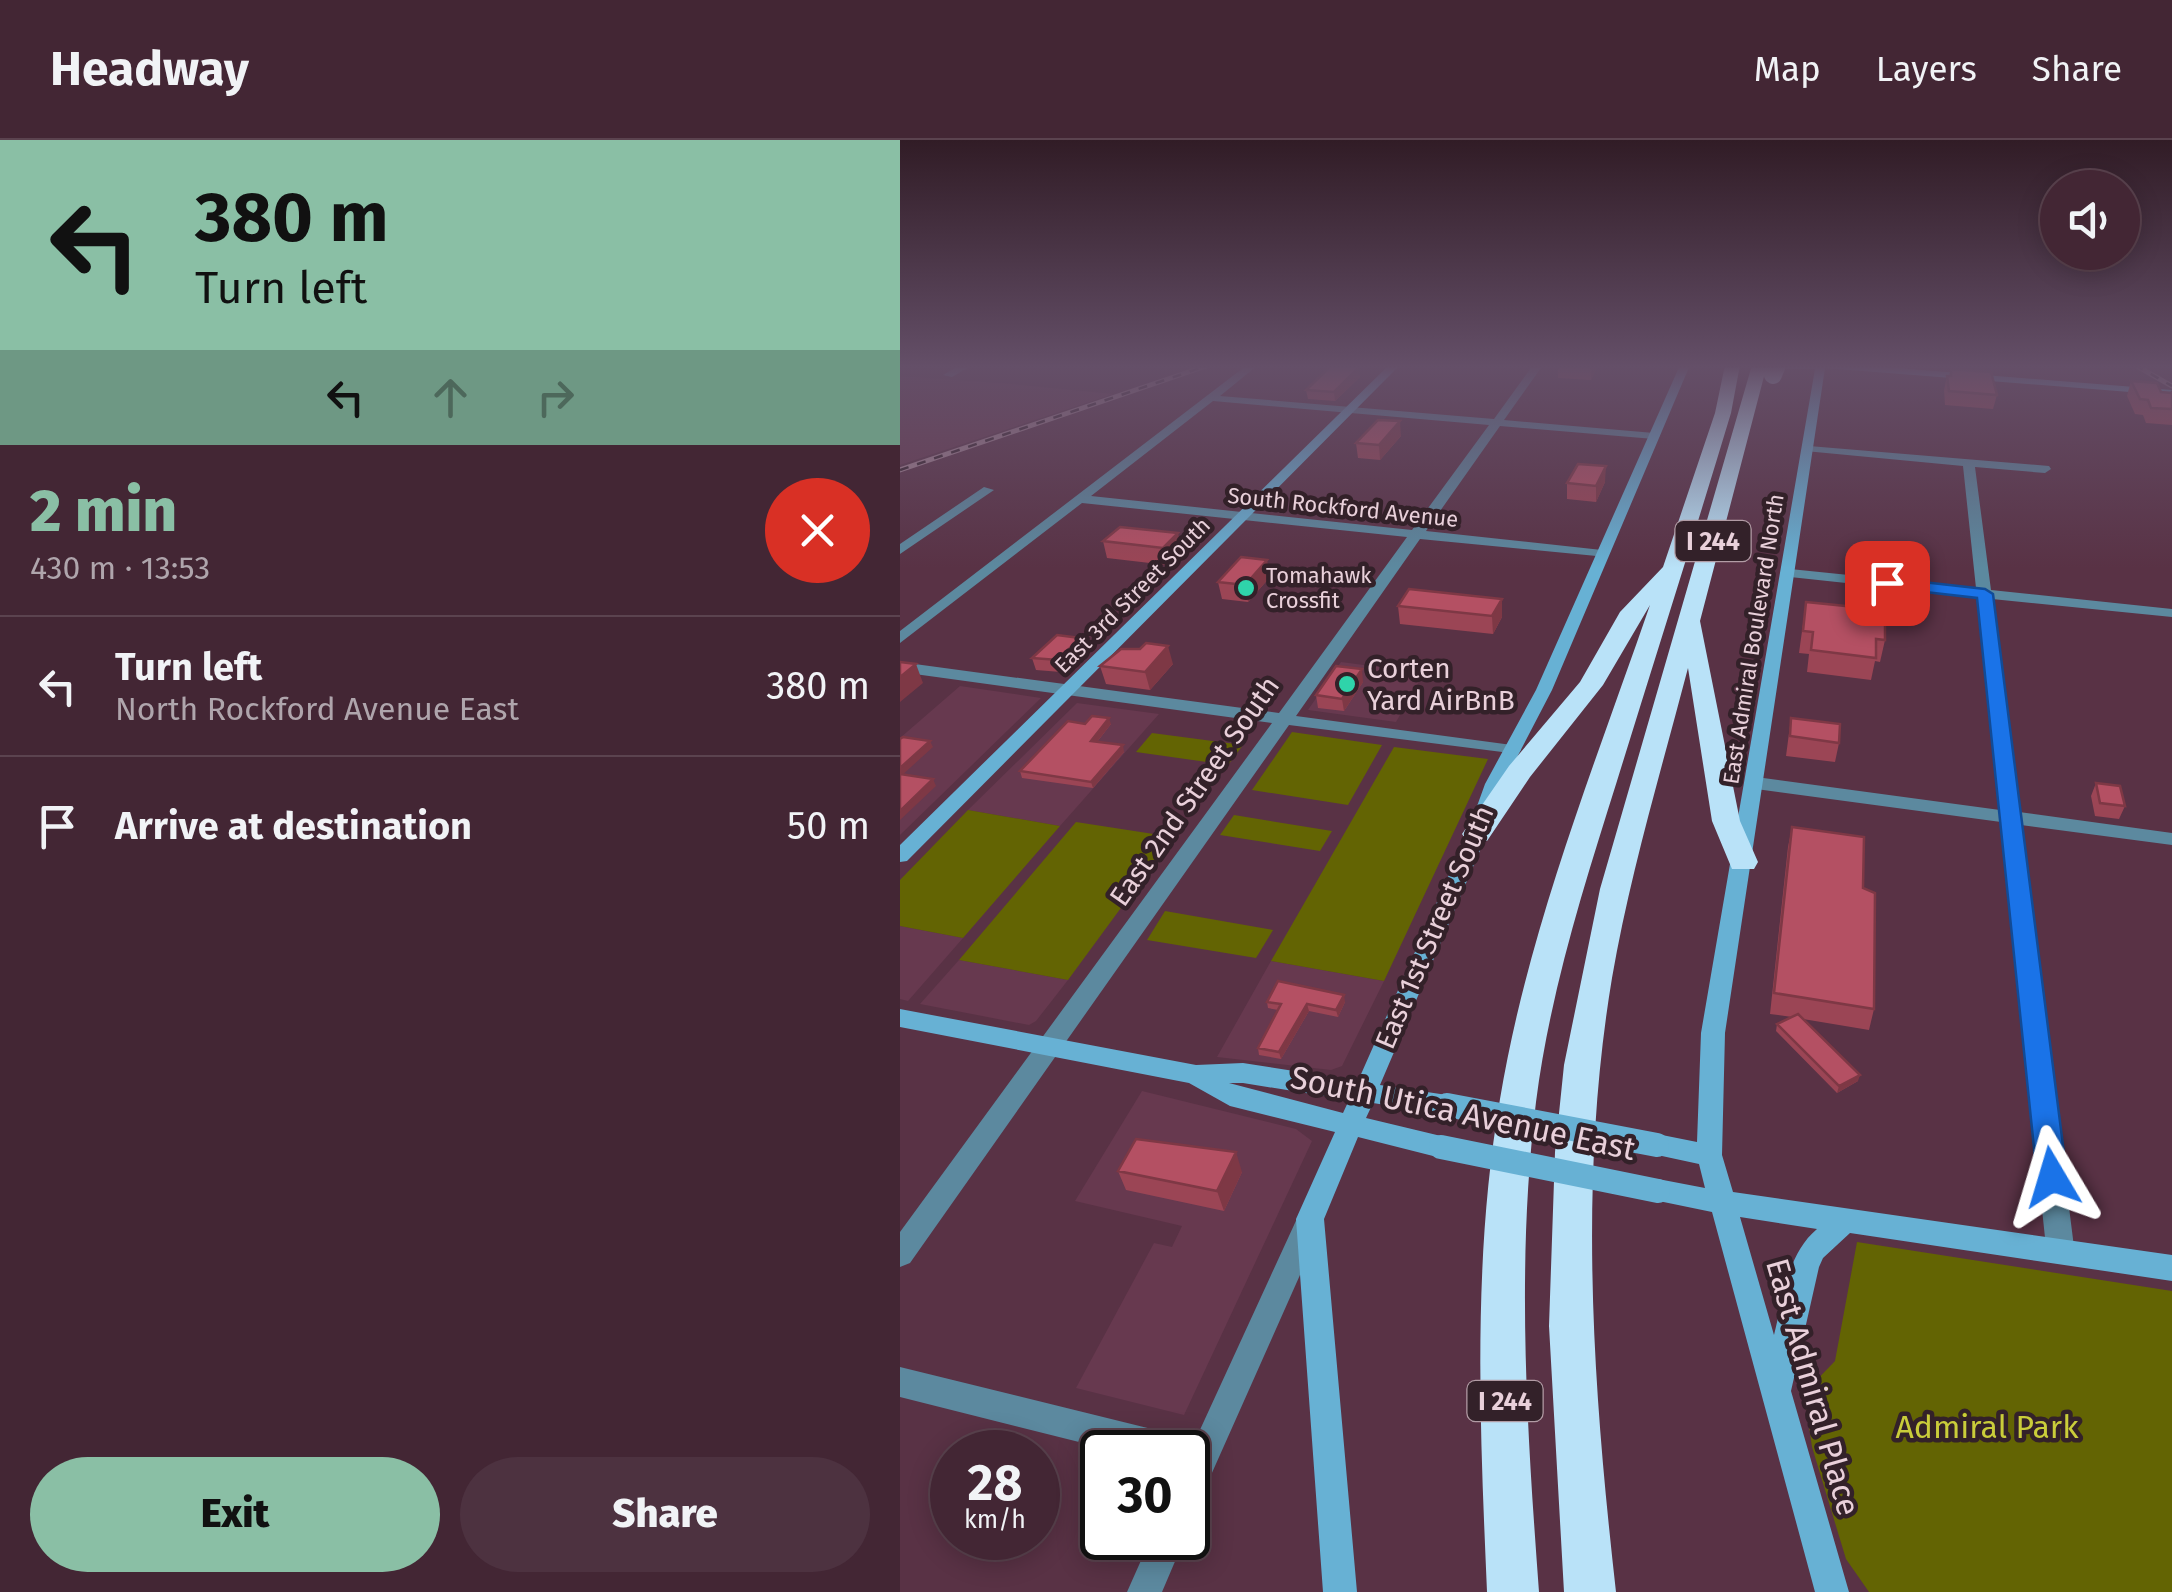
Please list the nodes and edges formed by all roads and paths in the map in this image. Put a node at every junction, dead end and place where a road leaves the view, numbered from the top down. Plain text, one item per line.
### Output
1 (1165, 433) edge
2 (1328, 433) edge
3 (1489, 433) edge
4 (1618, 433) edge
5 (1655, 433) edge
6 (1718, 433) edge
7 (1745, 433) edge
8 (1811, 433) edge
9 (1654, 436) junction
10 (1809, 449) junction
11 (1969, 463) junction
12 (2045, 469) dead end
13 (988, 490) dead end
14 (1079, 500) junction
15 (1243, 516) junction
16 (1414, 534) junction
17 (900, 550) edge
18 (1602, 554) junction
19 (1676, 559) junction
20 (1790, 573) junction
21 (1985, 594) junction
22 (2172, 613) edge
23 (1691, 618) junction
24 (900, 638) edge
25 (900, 667) edge
26 (1067, 690) junction
27 (1282, 719) junction
28 (1512, 750) junction
29 (1756, 784) junction
30 (2011, 818) junction
31 (1476, 834) junction
32 (2172, 840) edge
33 (900, 856) edge
34 (1743, 862) junction
35 (900, 1018) edge
36 (1049, 1047) junction
37 (1196, 1075) junction
38 (1365, 1090) junction
39 (1348, 1127) junction
40 (1708, 1155) junction
41 (1721, 1204) junction
42 (1310, 1219) junction
43 (1843, 1222) junction
44 (2060, 1247) junction
45 (900, 1254) edge
46 (2172, 1268) edge
47 (900, 1382) edge
48 (1776, 1393) junction
49 (1091, 1430) edge
50 (1203, 1430) edge
51 (1158, 1560) edge
52 (1144, 1592) edge
53 (1340, 1592) edge
54 (1513, 1592) edge
55 (1590, 1592) edge
56 (1832, 1592) edge

1 - 14 street
2 - 15 main road, East 3rd Street South
3 - 16 street, East 2nd Street South
4 - 9 street
5 - 9 main road, East 1st Street South
6 - 19 highway, I 244
7 - 23 highway, I 244
8 - 10 main road, East Admiral Boulevard North
9 - 18 main road, East 1st Street South
10 - 11 street
10 - 20 main road, East Admiral Boulevard North
11 - 12 street
11 - 21 street
13 - 17 street
14 - 15 street, South Rockford Avenue
14 - 24 street
15 - 16 street, South Rockford Avenue
15 - 26 main road, East 3rd Street South
16 - 18 street, South Rockford Avenue
16 - 27 street, East 2nd Street South
18 - 28 main road, East 1st Street South
19 - 31 highway
19 - 54 highway, I 244
20 - 21 street
20 - 29 main road, East Admiral Boulevard North
21 - 22 street
21 - 30 street
23 - 34 highway
23 - 55 highway, I 244
25 - 26 street
26 - 27 street
26 - 33 main road, East 3rd Street South
27 - 28 street
27 - 36 street, East 2nd Street South
28 - 31 main road, East 1st Street South
29 - 30 street
29 - 34 main road, East Admiral Boulevard North
30 - 32 street
30 - 44 street
31 - 38 main road, East 1st Street South
34 - 40 main road, East Admiral Boulevard North
35 - 36 main road, South Utica Avenue East
36 - 37 main road, South Utica Avenue East
36 - 45 street, East 2nd Street South
37 - 38 main road, South Utica Avenue East
37 - 39 main road, South Utica Avenue East
38 - 39 main road, East 1st Street South
38 - 40 main road, South Utica Avenue East, bridge
39 - 41 main road, South Utica Avenue East, bridge
39 - 42 main road, East 1st Street South
40 - 41 main road, East Admiral Place
41 - 43 main road, South Utica Avenue East
41 - 48 main road, East Admiral Place
42 - 50 street, East 1st Street South
42 - 53 main road
43 - 44 main road, South Utica Avenue East
43 - 48 main road
44 - 46 main road, South Utica Avenue East
47 - 49 street
48 - 56 main road, East Admiral Place
51 - 52 street

